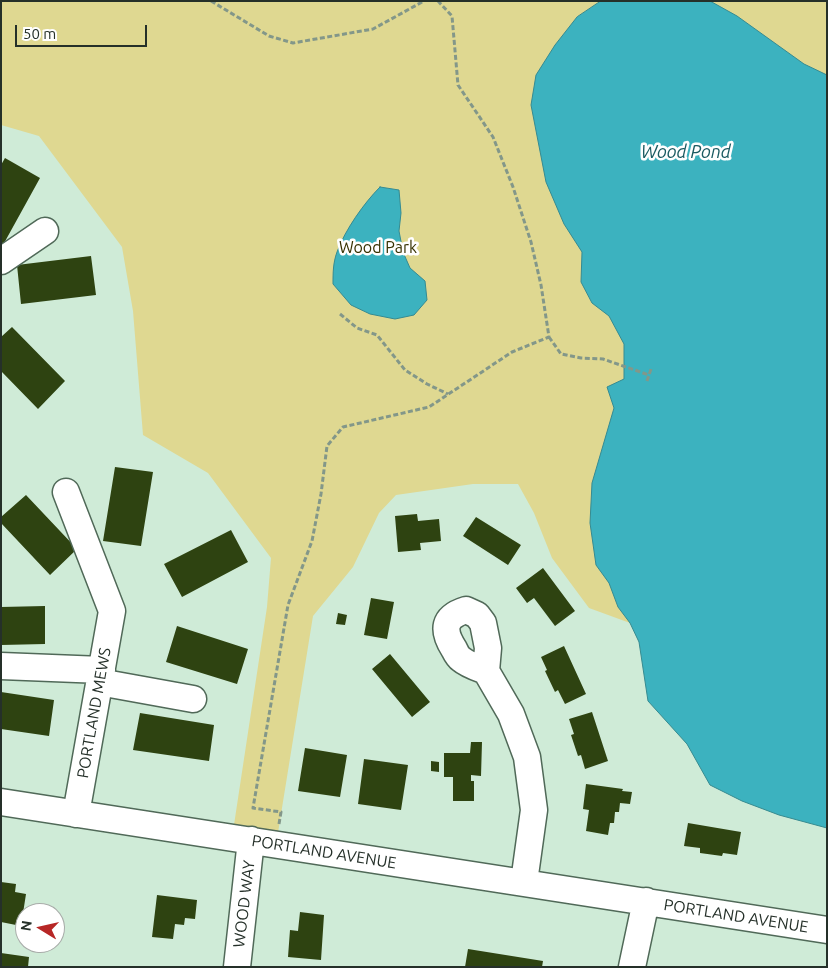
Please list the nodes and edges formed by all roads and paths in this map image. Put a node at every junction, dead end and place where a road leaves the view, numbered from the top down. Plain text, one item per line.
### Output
1 (211, 1) edge
2 (424, 1) edge
3 (438, 1) edge
4 (44, 231) dead end
5 (1, 261) edge
6 (340, 314) dead end
7 (549, 338) junction
8 (651, 370) dead end
9 (649, 375) junction
10 (647, 381) dead end
11 (448, 394) junction
12 (66, 492) dead end
13 (1, 666) edge
14 (486, 671) dead end
15 (100, 676) junction
16 (193, 699) dead end
17 (1, 802) edge
18 (76, 814) junction
19 (263, 843) junction
20 (524, 882) junction
21 (646, 901) junction
22 (827, 930) edge
23 (237, 967) edge
24 (632, 967) edge

1 - 2 path
3 - 7 path
4 - 5 street
6 - 11 path
7 - 9 path
7 - 11 path
8 - 9 path
9 - 10 path
11 - 19 path
12 - 15 street, PORTLAND MEWS
13 - 15 street
14 - 20 street
15 - 16 street
15 - 18 street, PORTLAND MEWS
17 - 18 street, PORTLAND AVENUE
18 - 19 street, PORTLAND AVENUE
19 - 20 street, PORTLAND AVENUE
19 - 23 street, WOOD WAY
20 - 21 street, PORTLAND AVENUE
21 - 22 street, PORTLAND AVENUE
21 - 24 street, PORTLAND AVENUE

